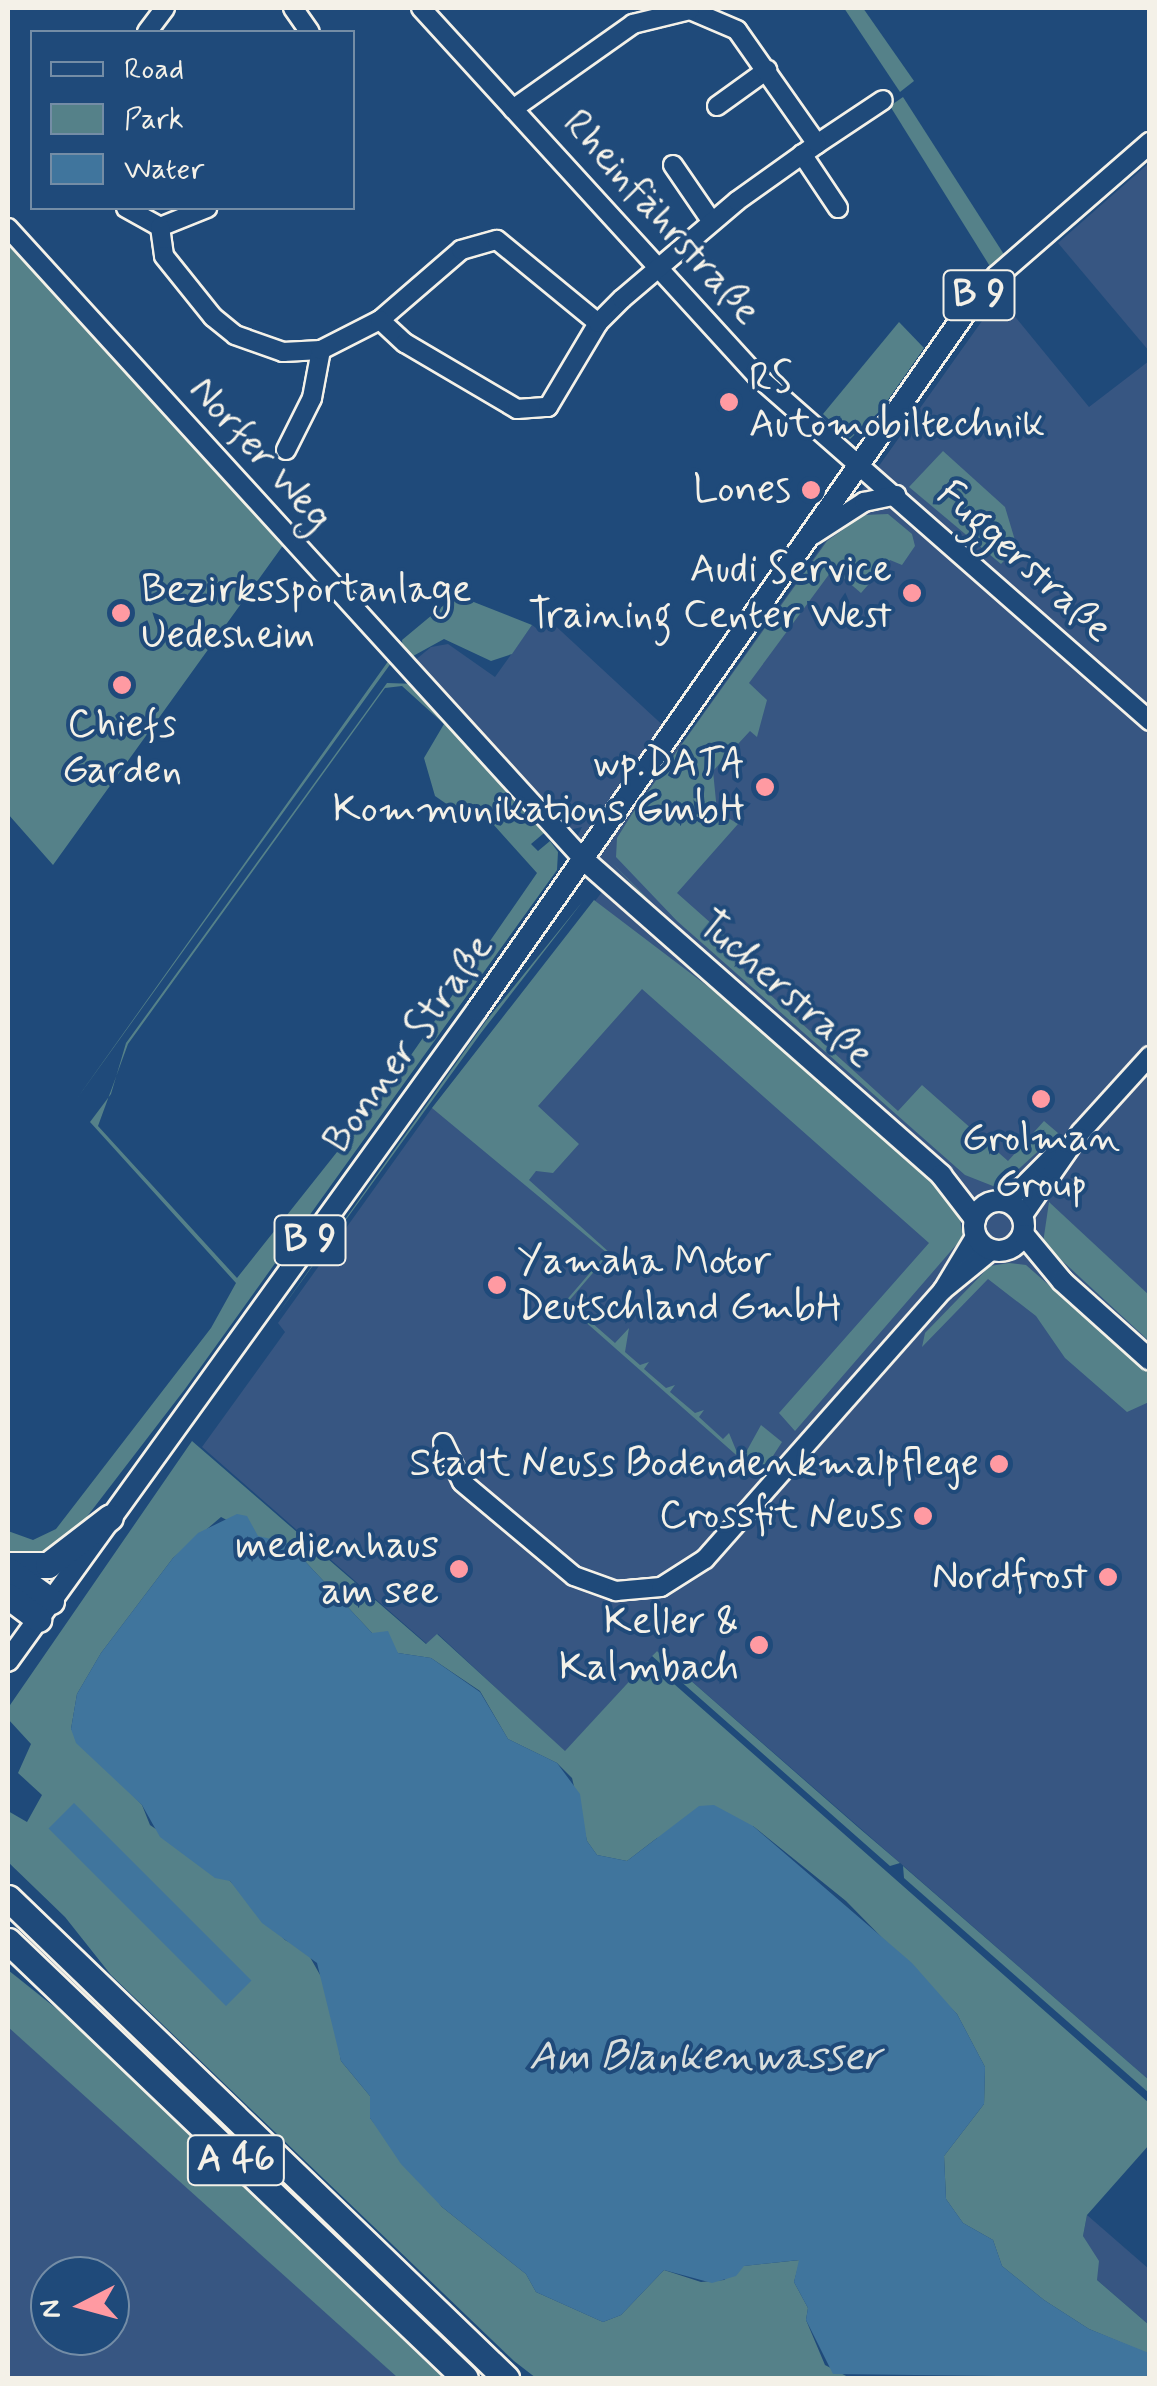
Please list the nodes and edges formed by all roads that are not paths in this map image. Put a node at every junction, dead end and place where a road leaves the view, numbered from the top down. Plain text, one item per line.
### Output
1 (165, 8) edge
2 (294, 8) edge
3 (420, 8) edge
4 (680, 8) edge
5 (148, 30) edge
6 (309, 30) edge
7 (768, 70) junction
8 (883, 100) dead end
9 (717, 106) dead end
10 (513, 109) junction
11 (1150, 142) edge
12 (810, 149) junction
13 (672, 165) dead end
14 (838, 208) dead end
15 (130, 210) edge
16 (202, 210) edge
17 (712, 222) junction
18 (160, 227) junction
19 (8, 228) edge
20 (660, 268) junction
21 (387, 313) junction
22 (598, 323) junction
23 (321, 350) junction
24 (286, 450) dead end
25 (861, 464) junction
26 (896, 495) junction
27 (808, 539) junction
28 (1150, 721) edge
29 (583, 858) junction
30 (1150, 1056) edge
31 (1000, 1226) junction
32 (1150, 1360) edge
33 (443, 1443) dead end
34 (110, 1516) junction
35 (8, 1568) edge
36 (8, 1596) edge
37 (44, 1610) junction
38 (8, 1661) edge
39 (8, 1898) edge
40 (8, 1940) edge
41 (465, 2378) edge
42 (506, 2378) edge

1 - 5 street
2 - 6 street
3 - 10 street, Rheinfährstraße
4 - 7 street
4 - 10 street
7 - 9 street
7 - 12 street
8 - 12 street
10 - 20 street, Rheinfährstraße
11 - 25 main road, B 9
12 - 14 street
12 - 17 street
13 - 17 street
15 - 18 street
16 - 18 street
17 - 20 street
18 - 23 street
19 - 29 street, Norfer Weg
20 - 22 street
20 - 25 street, Rheinfährstraße
21 - 22 street
21 - 22 street
21 - 23 street
23 - 24 street
25 - 26 street, Fuggerstraße
25 - 27 main road, Bonner Straße / B 9
26 - 27 street, Fuggerstraße
26 - 28 street, Fuggerstraße
27 - 29 main road, Bonner Straße / B 9
29 - 31 main road, Tucherstraße
29 - 34 main road, Bonner Straße / B 9
30 - 31 street
31 - 32 main road, Tucherstraße
31 - 33 street
34 - 35 highway
34 - 37 main road, Bonner Straße / B 9
35 - 37 highway
36 - 37 highway
37 - 38 main road, Bonner Straße / B 9
39 - 42 highway, A 46
40 - 41 highway, A 46

